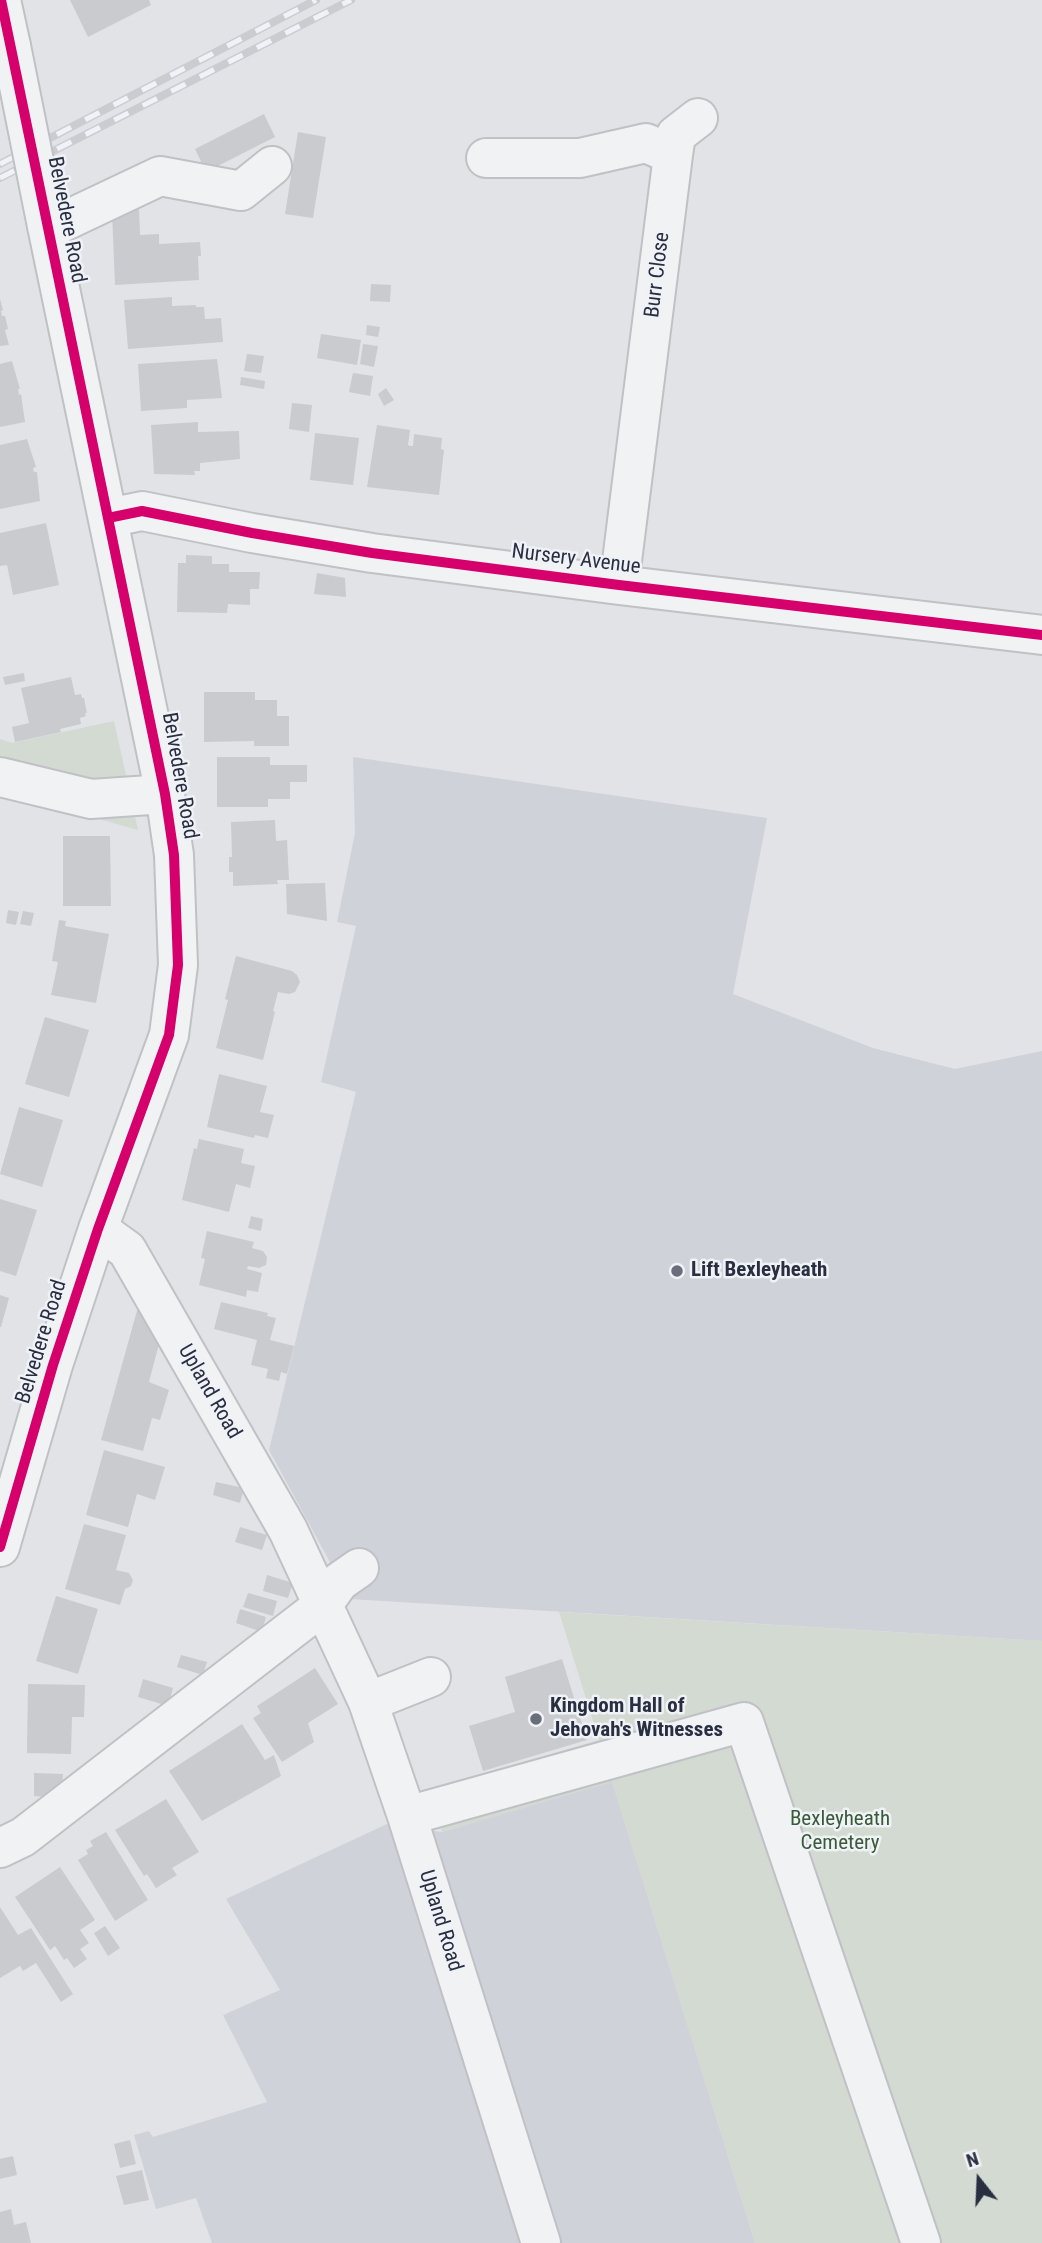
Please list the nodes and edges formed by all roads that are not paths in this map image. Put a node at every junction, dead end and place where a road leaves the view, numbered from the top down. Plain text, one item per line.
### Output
1 (1, 0) edge
2 (698, 118) dead end
3 (673, 155) junction
4 (486, 158) dead end
5 (272, 166) dead end
6 (48, 228) junction
7 (108, 518) junction
8 (619, 585) junction
9 (1042, 635) edge
10 (0, 777) edge
11 (164, 794) junction
12 (98, 1229) junction
13 (0, 1547) edge
14 (359, 1568) dead end
15 (323, 1606) junction
16 (431, 1677) dead end
17 (368, 1702) junction
18 (407, 1816) junction
19 (0, 1849) edge
20 (541, 2243) edge
21 (921, 2243) edge

1 - 6 street, Belvedere Road, bridge
2 - 3 street, Burr Close
3 - 4 street
3 - 8 street, Burr Close
5 - 6 street
6 - 7 street, Belvedere Road
7 - 8 street, Nursery Avenue
7 - 11 street, Belvedere Road
8 - 9 street, Nursery Avenue
10 - 11 street
11 - 12 street, Belvedere Road
12 - 13 street, Belvedere Road
12 - 15 street, Upland Road
14 - 15 street
15 - 17 street, Upland Road
15 - 19 street
16 - 17 street
17 - 18 street, Upland Road
18 - 20 street, Upland Road
18 - 21 street

